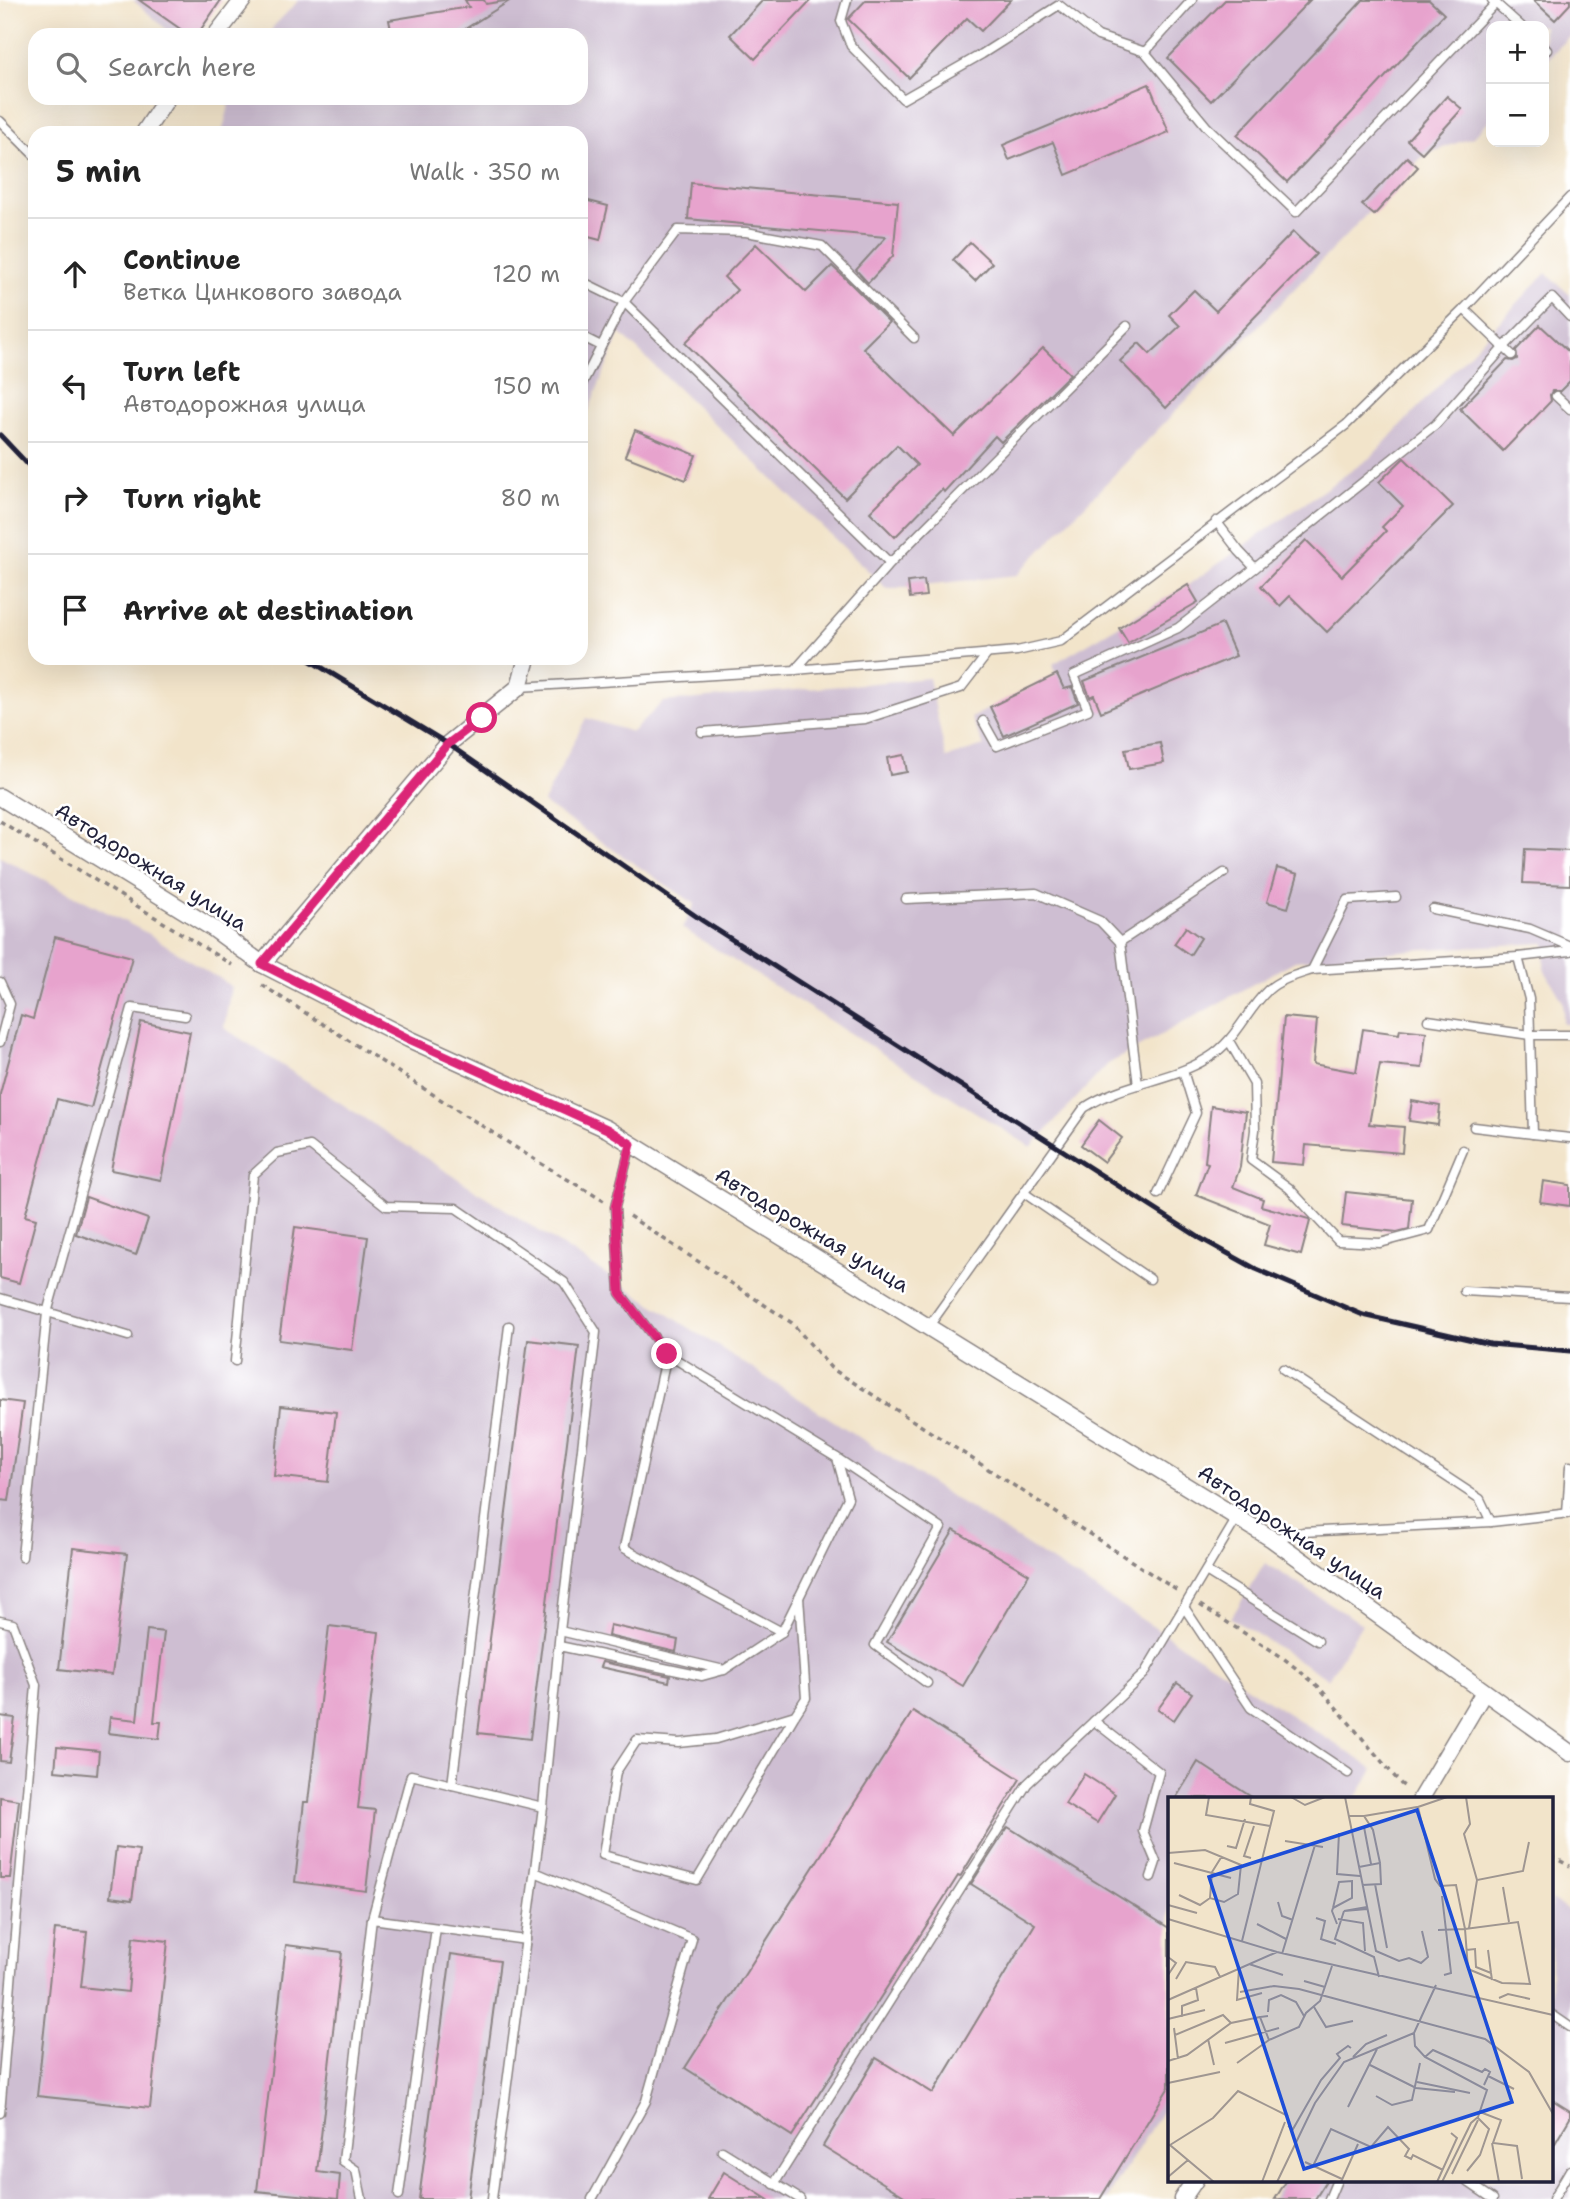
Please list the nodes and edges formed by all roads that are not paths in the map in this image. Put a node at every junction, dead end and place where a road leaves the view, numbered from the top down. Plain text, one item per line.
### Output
1 (243, 0) edge
2 (846, 0) edge
3 (1192, 0) edge
4 (1494, 2) edge
5 (1515, 21) edge
6 (221, 28) edge
7 (1145, 52) junction
8 (162, 105) edge
9 (0, 121) edge
10 (149, 126) edge
11 (28, 149) edge
12 (1570, 197) edge
13 (588, 284) edge
14 (624, 302) junction
15 (1464, 309) junction
16 (1570, 317) edge
17 (1127, 326) dead end
18 (914, 338) dead end
19 (588, 340) edge
20 (601, 346) junction
21 (1504, 347) junction
22 (1512, 355) dead end
23 (588, 372) edge
24 (1556, 396) dead end
25 (1570, 409) edge
26 (1216, 521) junction
27 (890, 563) junction
28 (1255, 568) junction
29 (988, 653) junction
30 (525, 665) edge
31 (795, 670) junction
32 (519, 687) junction
33 (983, 721) dead end
34 (702, 732) dead end
35 (0, 797) edge
36 (1224, 873) dead end
37 (1396, 897) dead end
38 (906, 899) dead end
39 (1433, 909) dead end
40 (1120, 942) junction
41 (1570, 949) edge
42 (1518, 957) junction
43 (262, 964) junction
44 (1312, 970) junction
45 (0, 982) edge
46 (185, 1016) dead end
47 (1428, 1020) dead end
48 (1530, 1035) junction
49 (1570, 1035) edge
50 (1229, 1041) junction
51 (0, 1042) edge
52 (1182, 1071) junction
53 (1138, 1085) junction
54 (1474, 1127) dead end
55 (1533, 1134) junction
56 (1570, 1138) edge
57 (631, 1144) junction
58 (1463, 1150) dead end
59 (1024, 1193) junction
60 (1158, 1194) dead end
61 (1150, 1279) dead end
62 (1464, 1291) dead end
63 (1570, 1297) edge
64 (0, 1298) edge
65 (47, 1313) junction
66 (509, 1326) dead end
67 (929, 1326) junction
68 (128, 1336) dead end
69 (667, 1354) junction
70 (235, 1361) dead end
71 (1283, 1369) dead end
72 (837, 1458) junction
73 (1570, 1466) edge
74 (1569, 1514) edge
75 (1237, 1518) junction
76 (1492, 1522) junction
77 (1272, 1539) junction
78 (22, 1557) dead end
79 (1206, 1571) junction
80 (799, 1597) junction
81 (1184, 1607) junction
82 (0, 1622) edge
83 (560, 1631) junction
84 (782, 1632) junction
85 (1318, 1641) dead end
86 (559, 1646) junction
87 (724, 1670) junction
88 (927, 1683) dead end
89 (1484, 1692) junction
90 (795, 1715) junction
91 (1094, 1721) junction
92 (1570, 1753) edge
93 (1348, 1773) dead end
94 (452, 1785) junction
95 (1423, 1797) edge
96 (543, 1807) junction
97 (535, 1872) junction
98 (1151, 1877) dead end
99 (372, 1919) junction
100 (436, 1928) junction
101 (526, 1940) junction
102 (1552, 2015) edge
103 (1570, 2027) edge
104 (0, 2113) edge
105 (722, 2151) dead end
106 (1570, 2171) edge
107 (1194, 2182) edge
108 (1336, 2182) edge
109 (1468, 2182) edge
110 (774, 2184) junction
111 (400, 2195) dead end
112 (362, 2199) edge
113 (492, 2199) edge
114 (592, 2199) edge
115 (800, 2199) edge
116 (1182, 2199) edge
117 (1329, 2199) edge
118 (1493, 2199) edge
119 (1553, 2199) edge

1 - 6 street
2 - 7 lane
3 - 7 lane
4 - 5 lane
4 - 7 lane
8 - 10 street
9 - 11 lane
12 - 15 lane
13 - 14 lane
14 - 18 lane
14 - 20 lane
14 - 27 lane
15 - 21 lane
15 - 26 lane
16 - 21 lane
17 - 27 lane
19 - 20 lane
20 - 23 lane
21 - 22 lane
21 - 28 lane
24 - 25 lane
26 - 28 lane
26 - 29 lane
27 - 31 lane
28 - 33 lane
29 - 31 lane
29 - 34 lane
30 - 32 street
31 - 32 lane
32 - 43 street
35 - 43 street, Автодорожная улица
36 - 40 lane
37 - 44 lane
38 - 40 lane
39 - 41 lane
40 - 53 lane
41 - 42 lane
42 - 44 lane
42 - 48 lane
43 - 57 street, Автодорожная улица
44 - 50 lane
45 - 51 lane
46 - 65 lane
47 - 48 lane
48 - 49 lane
48 - 55 lane
50 - 52 lane
50 - 58 lane
52 - 53 lane
52 - 60 lane
53 - 59 lane
54 - 55 lane
55 - 56 lane
57 - 67 street, Автодорожная улица
57 - 69 lane
59 - 61 lane
59 - 67 lane
62 - 63 lane
64 - 65 lane
65 - 68 lane
65 - 78 lane
66 - 94 lane
67 - 75 street, Автодорожная улица
69 - 72 lane
69 - 84 lane
70 - 83 lane
71 - 76 lane
72 - 80 lane
72 - 88 lane
73 - 74 lane
74 - 76 lane
75 - 77 street, Автодорожная улица
75 - 79 lane
76 - 77 lane
77 - 89 street, Автодорожная улица
79 - 81 lane
79 - 85 lane
80 - 84 lane
80 - 90 lane
81 - 91 lane
81 - 93 lane
82 - 104 lane
83 - 86 lane
83 - 87 lane
84 - 87 lane
86 - 87 lane
86 - 96 lane
89 - 92 street, Автодорожная улица
89 - 95 street
90 - 90 lane
91 - 98 lane
91 - 110 lane
94 - 96 lane
94 - 99 lane
96 - 97 lane
97 - 101 lane
97 - 114 lane
99 - 100 lane
99 - 112 lane
100 - 101 lane
100 - 111 lane
101 - 113 lane
102 - 103 lane
105 - 110 lane
106 - 119 lane
107 - 116 street
108 - 117 lane
109 - 118 lane
110 - 115 lane

